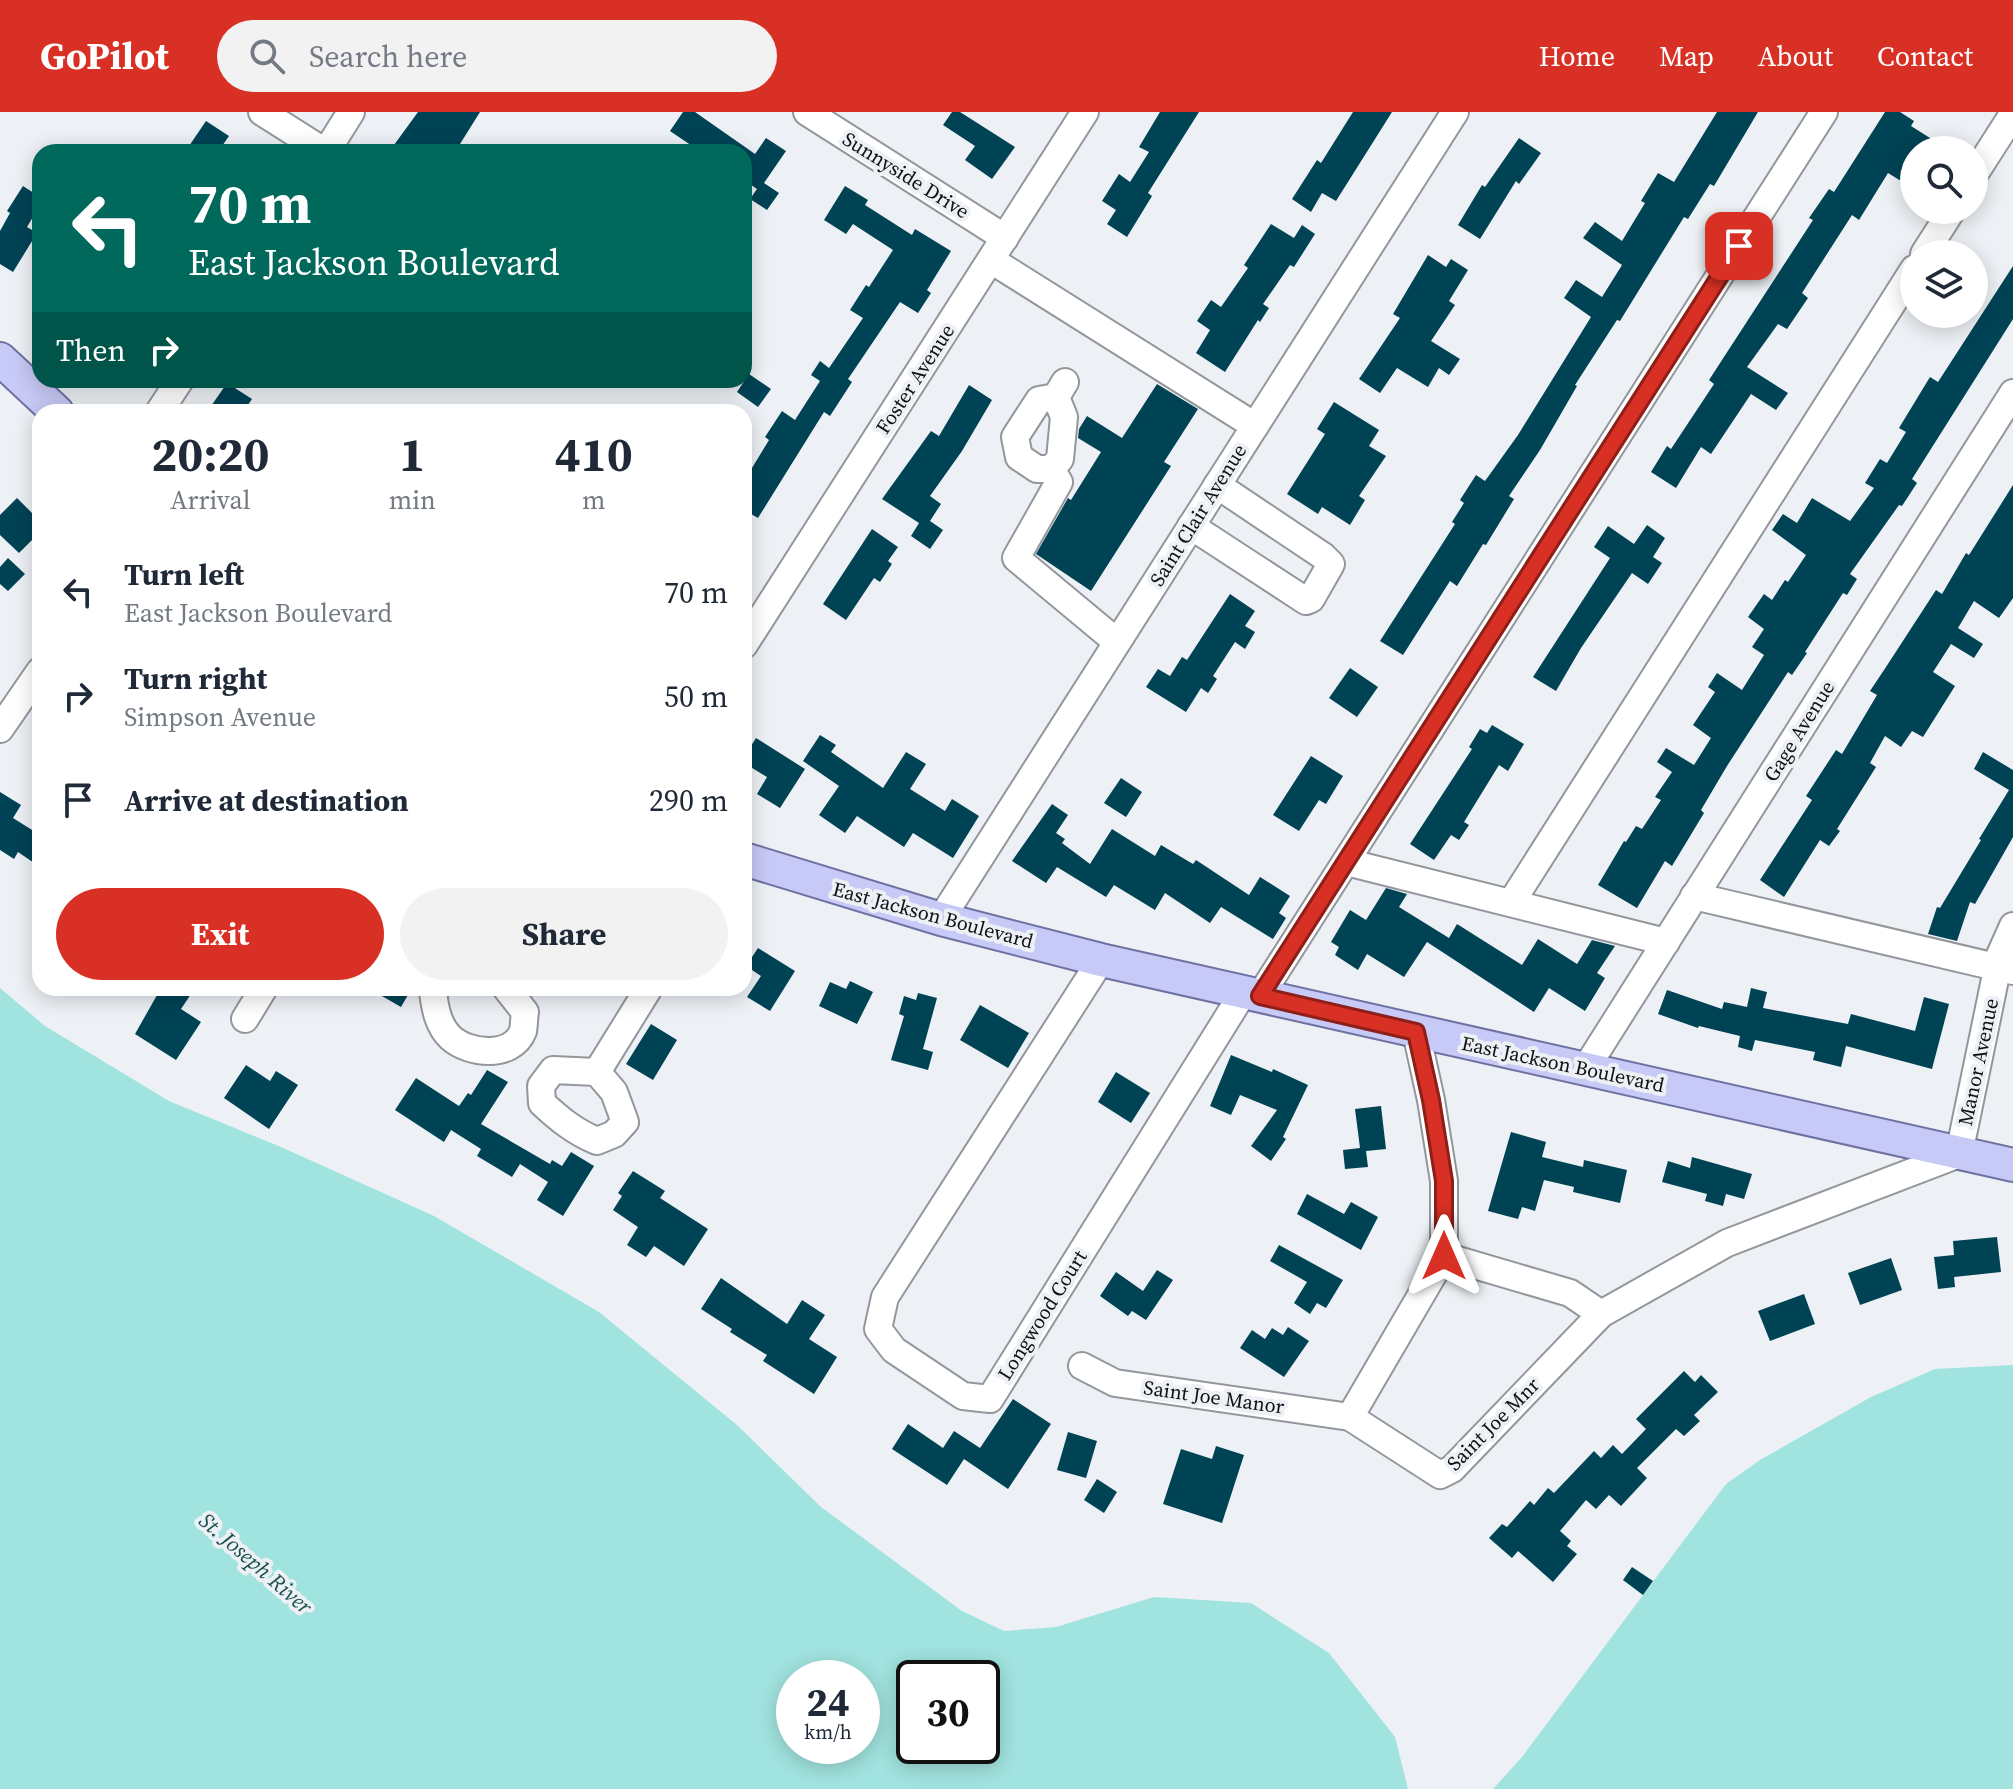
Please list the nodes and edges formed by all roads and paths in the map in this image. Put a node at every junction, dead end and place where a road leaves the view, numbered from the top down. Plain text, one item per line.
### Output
1 (262, 112) edge
2 (351, 112) edge
3 (807, 112) edge
4 (1085, 112) edge
5 (1455, 112) edge
6 (1824, 112) edge
7 (2013, 114) edge
8 (312, 144) edge
9 (330, 144) edge
10 (1988, 153) edge
11 (998, 249) junction
12 (1900, 291) edge
13 (0, 359) edge
14 (2013, 393) edge
15 (48, 404) edge
16 (1255, 426) junction
17 (1051, 469) junction
18 (1217, 485) junction
19 (1191, 526) junction
20 (752, 633) edge
21 (1117, 642) junction
22 (32, 683) edge
23 (0, 729) edge
24 (752, 861) edge
25 (1346, 862) junction
26 (1694, 896) junction
27 (1511, 903) junction
28 (941, 919) junction
29 (2013, 926) edge
30 (1666, 942) junction
31 (1101, 960) junction
32 (2005, 970) edge
33 (1252, 995) junction
34 (259, 996) edge
35 (433, 996) edge
36 (512, 996) edge
37 (644, 996) edge
38 (245, 1019) dead end
39 (1416, 1032) junction
40 (1586, 1068) junction
41 (597, 1072) dead end
42 (1959, 1154) junction
43 (2013, 1165) edge
44 (1444, 1256) junction
45 (1601, 1314) junction
46 (1082, 1366) dead end
47 (1350, 1417) junction

1 - 8 street
2 - 9 street
3 - 11 street, Sunnyside Drive
4 - 11 street, Foster Avenue
5 - 16 street, Saint Clair Avenue
6 - 25 street
7 - 10 street
11 - 16 street, Sunnyside Drive
11 - 20 street, Foster Avenue
12 - 27 street
13 - 15 main road
14 - 26 street, Gage Avenue
16 - 18 street, Saint Clair Avenue
17 - 17 street
17 - 21 street
18 - 19 street, Saint Clair Avenue
18 - 19 street
19 - 21 street, Saint Clair Avenue
21 - 28 street, Saint Clair Avenue
22 - 23 street
24 - 28 main road, East Jackson Boulevard
25 - 27 street
25 - 33 street
26 - 30 street, Gage Avenue
26 - 32 street
27 - 30 street
28 - 31 main road, East Jackson Boulevard
29 - 32 street, Manor Avenue
30 - 40 street, Gage Avenue
31 - 33 main road, East Jackson Boulevard
31 - 33 street, Longwood Court
32 - 42 street, Manor Avenue
33 - 39 main road, East Jackson Boulevard
34 - 38 street
35 - 36 street
37 - 41 street
39 - 40 main road, East Jackson Boulevard
39 - 44 street
40 - 42 main road, East Jackson Boulevard
42 - 43 main road, East Jackson Boulevard
42 - 45 street, Saint Joe Mnr
44 - 45 street
44 - 47 street
45 - 47 street, Saint Joe Mnr
46 - 47 street, Saint Joe Manor

